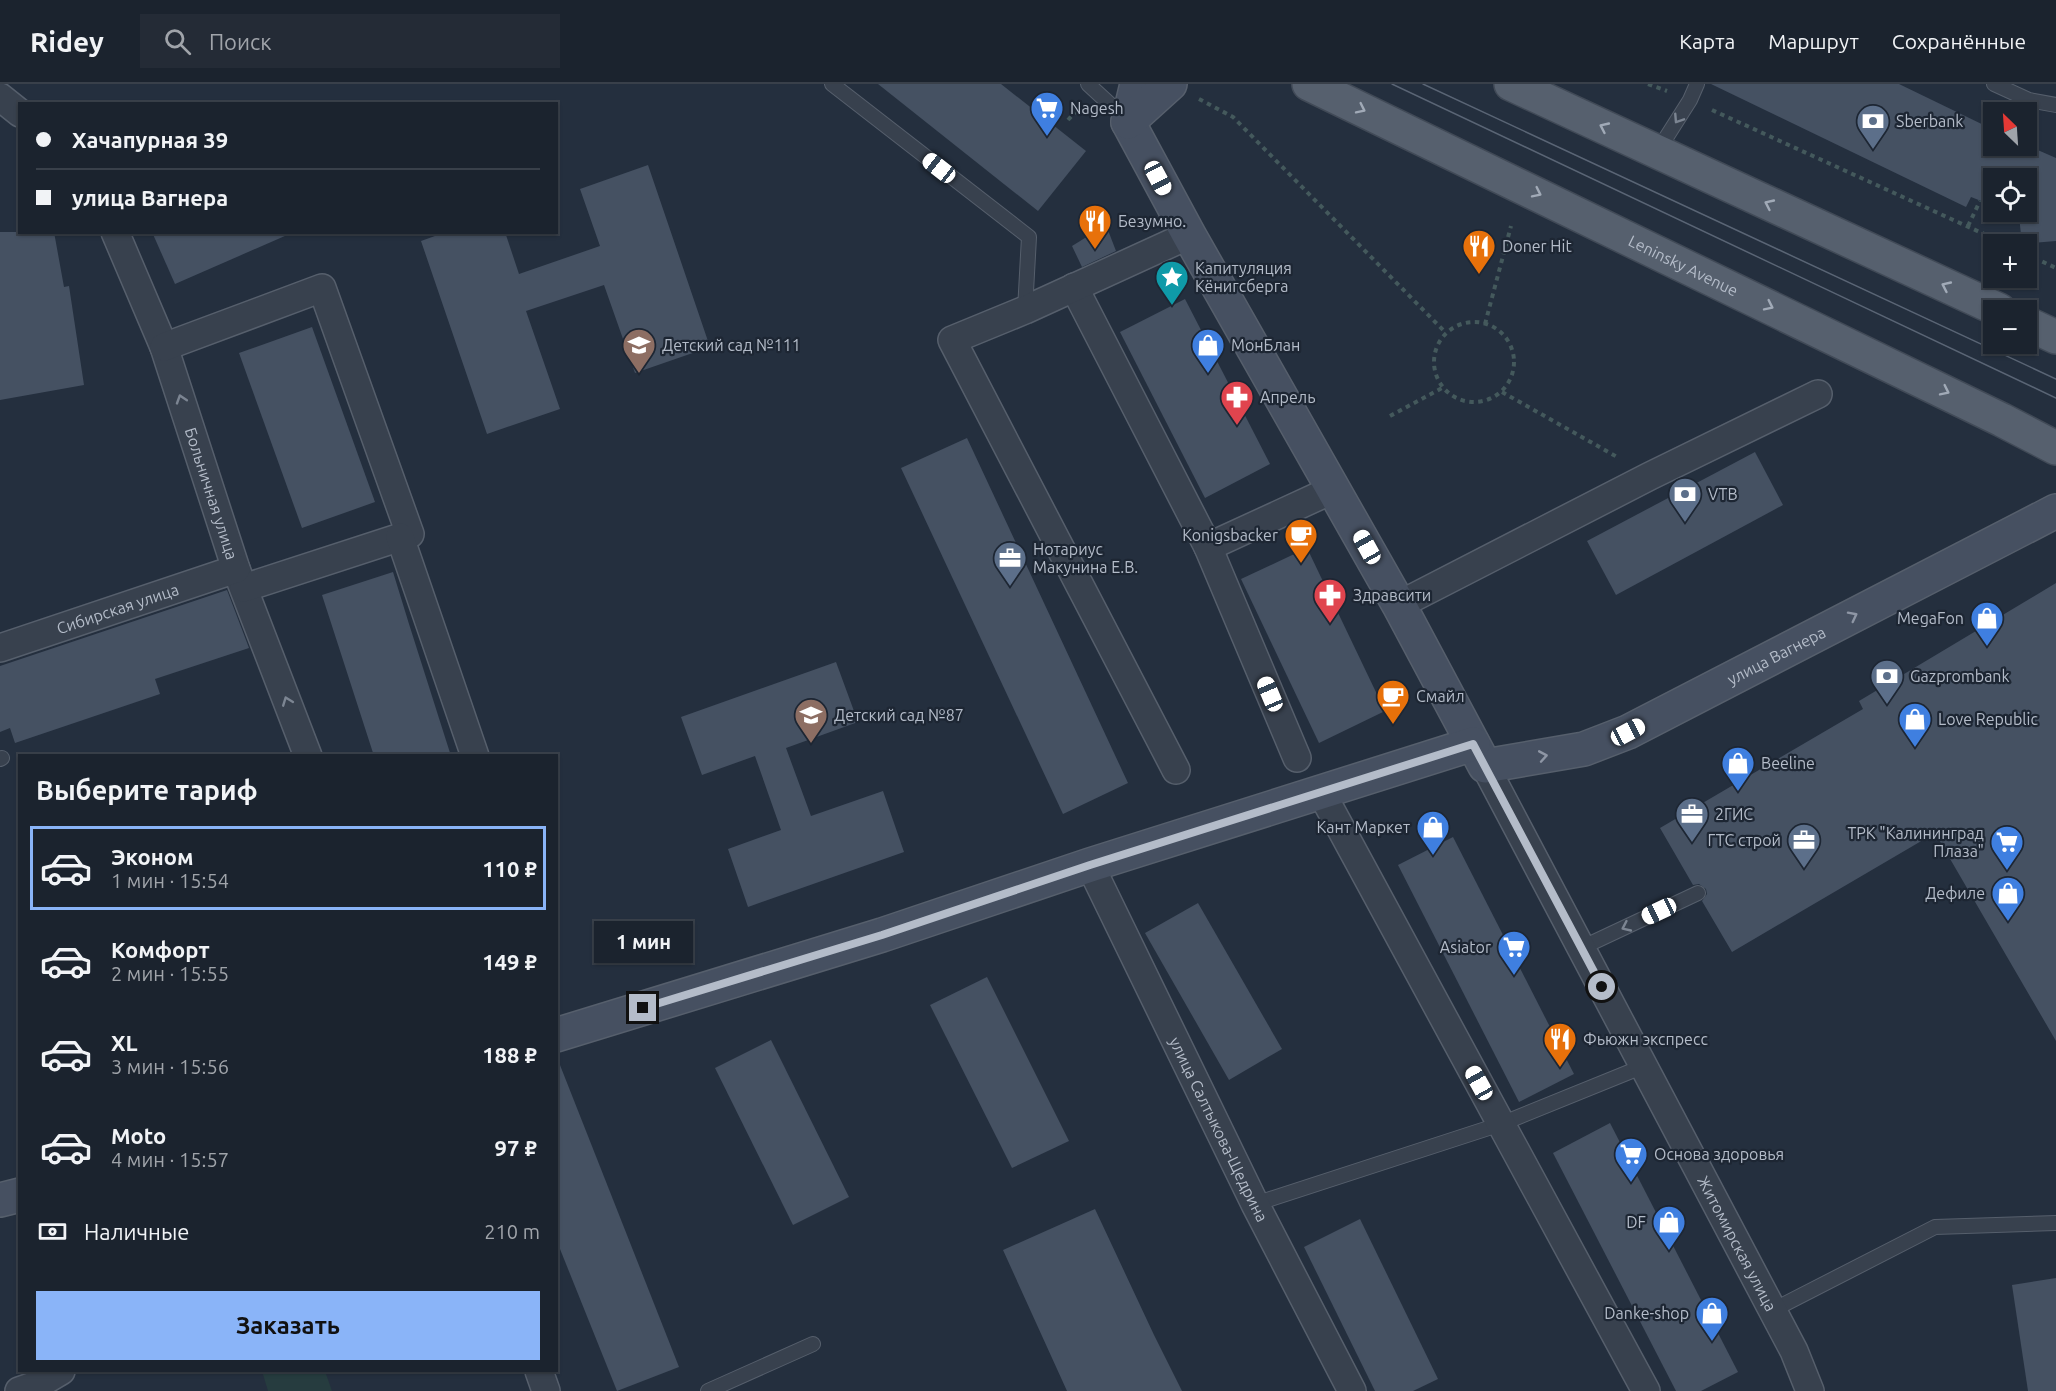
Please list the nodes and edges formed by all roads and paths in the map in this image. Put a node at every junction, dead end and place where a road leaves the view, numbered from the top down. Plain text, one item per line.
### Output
1 (832, 84) edge
2 (1088, 84) edge
3 (1137, 84) edge
4 (1170, 84) edge
5 (1308, 84) edge
6 (1511, 84) edge
7 (1648, 84) edge
8 (1697, 84) edge
9 (1994, 84) edge
10 (0, 97) edge
11 (1690, 100) junction
12 (2056, 105) edge
13 (18, 111) edge
14 (1233, 117) dead end
15 (1128, 122) junction
16 (1657, 152) junction
17 (1980, 201) dead end
18 (1511, 226) dead end
19 (1968, 226) junction
20 (116, 234) edge
21 (1985, 234) edge
22 (1189, 235) junction
23 (2037, 259) edge
24 (2056, 268) edge
25 (1074, 287) junction
26 (1983, 303) edge
27 (1025, 310) junction
28 (1485, 324) junction
29 (2037, 328) edge
30 (1446, 333) junction
31 (2056, 337) edge
32 (164, 347) junction
33 (1442, 387) junction
34 (1502, 392) junction
35 (1818, 394) dead end
36 (1390, 416) dead end
37 (2056, 448) edge
38 (1650, 476) junction
39 (1335, 489) junction
40 (2056, 511) edge
41 (400, 537) junction
42 (1208, 547) junction
43 (240, 578) junction
44 (1400, 604) junction
45 (0, 648) edge
46 (307, 754) edge
47 (474, 754) edge
48 (1479, 755) junction
49 (1297, 758) dead end
50 (1176, 770) dead end
51 (1321, 792) junction
52 (1090, 865) junction
53 (1698, 893) dead end
54 (1581, 948) junction
55 (558, 1034) edge
56 (1644, 1066) junction
57 (1501, 1124) junction
58 (18, 1196) edge
59 (0, 1200) edge
60 (1255, 1204) junction
61 (2056, 1223) edge
62 (1773, 1310) junction
63 (813, 1344) dead end
64 (59, 1372) edge
65 (539, 1372) edge
66 (1810, 1389) edge
67 (19, 1391) edge
68 (546, 1391) edge
69 (708, 1391) edge
70 (1352, 1391) edge
71 (1646, 1391) edge

1 - 27 lane
2 - 15 lane
3 - 15 street
4 - 15 street
5 -> 37 main road, Leninsky Avenue
16 -> 6 main road
7 - 11 path
8 - 11 lane
9 - 12 lane
10 - 13 street
11 -> 16 lane
11 - 19 path
14 - 30 path
15 - 22 street, Житомирская улица
26 -> 16 main road
17 - 19 path
18 - 28 path
19 - 21 path
20 - 32 street, Больничная улица
22 - 25 street
22 - 39 street, Житомирская улица
23 - 24 path
25 - 27 street
25 - 42 street
27 - 50 street
28 - 30 path
28 - 34 path
29 - 31 main road
30 - 33 path
32 - 41 street
43 -> 32 street, Больничная улица
33 - 34 path
33 - 36 path
34 - 38 path
35 - 38 street
38 - 44 street
39 - 42 street
39 - 44 street, Житомирская улица
48 -> 40 street, улица Вагнера
41 - 43 street, Сибирская улица
41 - 47 street
42 - 49 street
43 - 45 street, Сибирская улица
46 -> 43 street, Больничная улица
44 - 48 street, Житомирская улица
48 - 51 street, улица Вагнера
48 - 54 street, Житомирская улица
51 - 52 street, улица Вагнера
51 - 57 street
52 - 55 street, улица Вагнера
52 - 60 street, улица Салтыкова-Щедрина
53 -> 54 lane
54 - 56 street, Житомирская улица
56 - 57 lane
56 - 62 street, Житомирская улица
57 - 60 lane
57 - 71 street
58 - 59 street
60 - 70 street, улица Салтыкова-Щедрина
61 - 62 lane
62 - 66 street, Житомирская улица
63 - 69 lane
64 - 67 street
65 - 68 street

